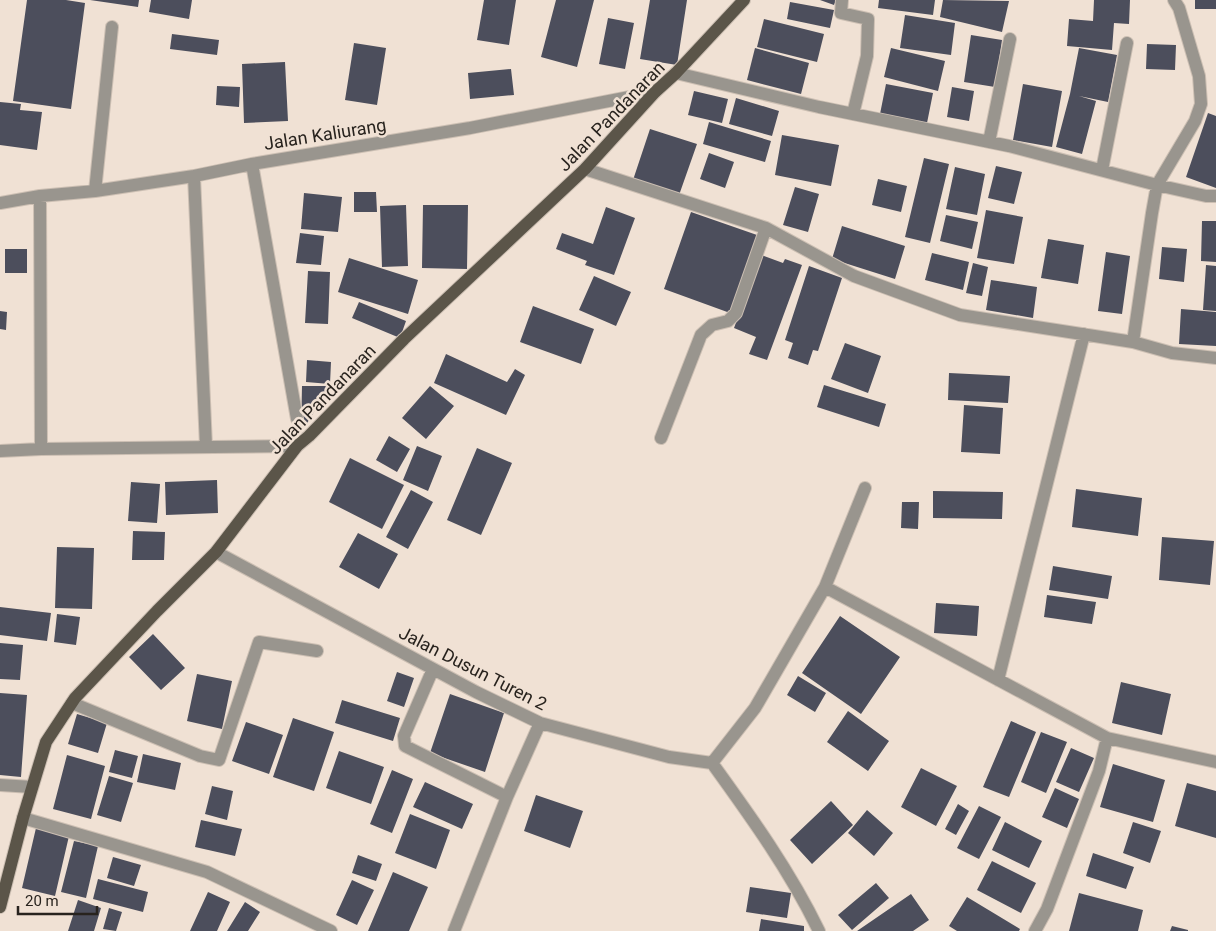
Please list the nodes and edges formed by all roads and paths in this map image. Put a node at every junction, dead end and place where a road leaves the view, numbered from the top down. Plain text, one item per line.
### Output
1 (744, 0) edge
2 (842, 0) edge
3 (1174, 0) edge
4 (112, 27) dead end
5 (1010, 39) dead end
6 (1126, 43) dead end
7 (676, 73) junction
8 (655, 92) junction
9 (853, 114) junction
10 (989, 142) junction
11 (252, 164) junction
12 (585, 170) junction
13 (1102, 170) junction
14 (194, 176) junction
15 (1157, 185) junction
16 (95, 190) junction
17 (40, 196) junction
18 (1216, 196) edge
19 (0, 203) edge
20 (766, 228) junction
21 (1084, 334) junction
22 (1133, 342) junction
23 (1216, 358) edge
24 (297, 419) dead end
25 (661, 438) dead end
26 (206, 446) junction
27 (297, 446) junction
28 (41, 449) junction
29 (0, 452) edge
30 (864, 488) dead end
31 (216, 552) junction
32 (825, 587) junction
33 (317, 651) dead end
34 (433, 668) junction
35 (998, 680) junction
36 (72, 703) junction
37 (540, 724) junction
38 (1107, 738) junction
39 (1216, 762) edge
40 (712, 763) junction
41 (0, 785) edge
42 (32, 787) junction
43 (507, 797) junction
44 (22, 818) junction
45 (0, 907) edge
46 (331, 931) edge
47 (454, 931) edge
48 (819, 931) edge
49 (1035, 931) edge

1 - 7 main road, Jalan Pandanaran
2 - 9 street
3 - 15 street
4 - 16 street
5 - 10 street
6 - 13 street
7 - 8 main road, Jalan Pandanaran
7 - 9 street
8 - 11 street, Jalan Kaliurang
8 - 12 main road, Jalan Pandanaran
9 - 10 street
10 - 13 street
11 - 14 street, Jalan Kaliurang
11 - 24 street
12 - 20 street
12 - 27 main road, Jalan Pandanaran
13 - 15 street
14 - 16 street, Jalan Kaliurang
14 - 26 street
15 - 18 street
15 - 22 street
16 - 17 street, Jalan Kaliurang
17 - 19 street, Jalan Kaliurang
17 - 28 street
20 - 21 street
20 - 25 street
21 - 22 street
21 - 35 street
22 - 23 street
26 - 27 street
26 - 28 street
27 - 31 main road, Jalan Pandanaran
28 - 29 street
30 - 32 street
31 - 34 street, Jalan Dusun Turen 2
31 - 36 main road, Jalan Pandanaran
32 - 35 street
32 - 40 street
33 - 36 street
34 - 37 street, Jalan Dusun Turen 2
34 - 43 street
35 - 38 street
36 - 42 main road, Jalan Pandanaran
37 - 40 street, Jalan Dusun Turen 2
37 - 43 street
38 - 39 street
38 - 49 street
40 - 48 street
41 - 42 street
42 - 44 main road, Jalan Pandanaran
43 - 47 street
44 - 45 main road, Jalan Pandanaran
44 - 46 street

